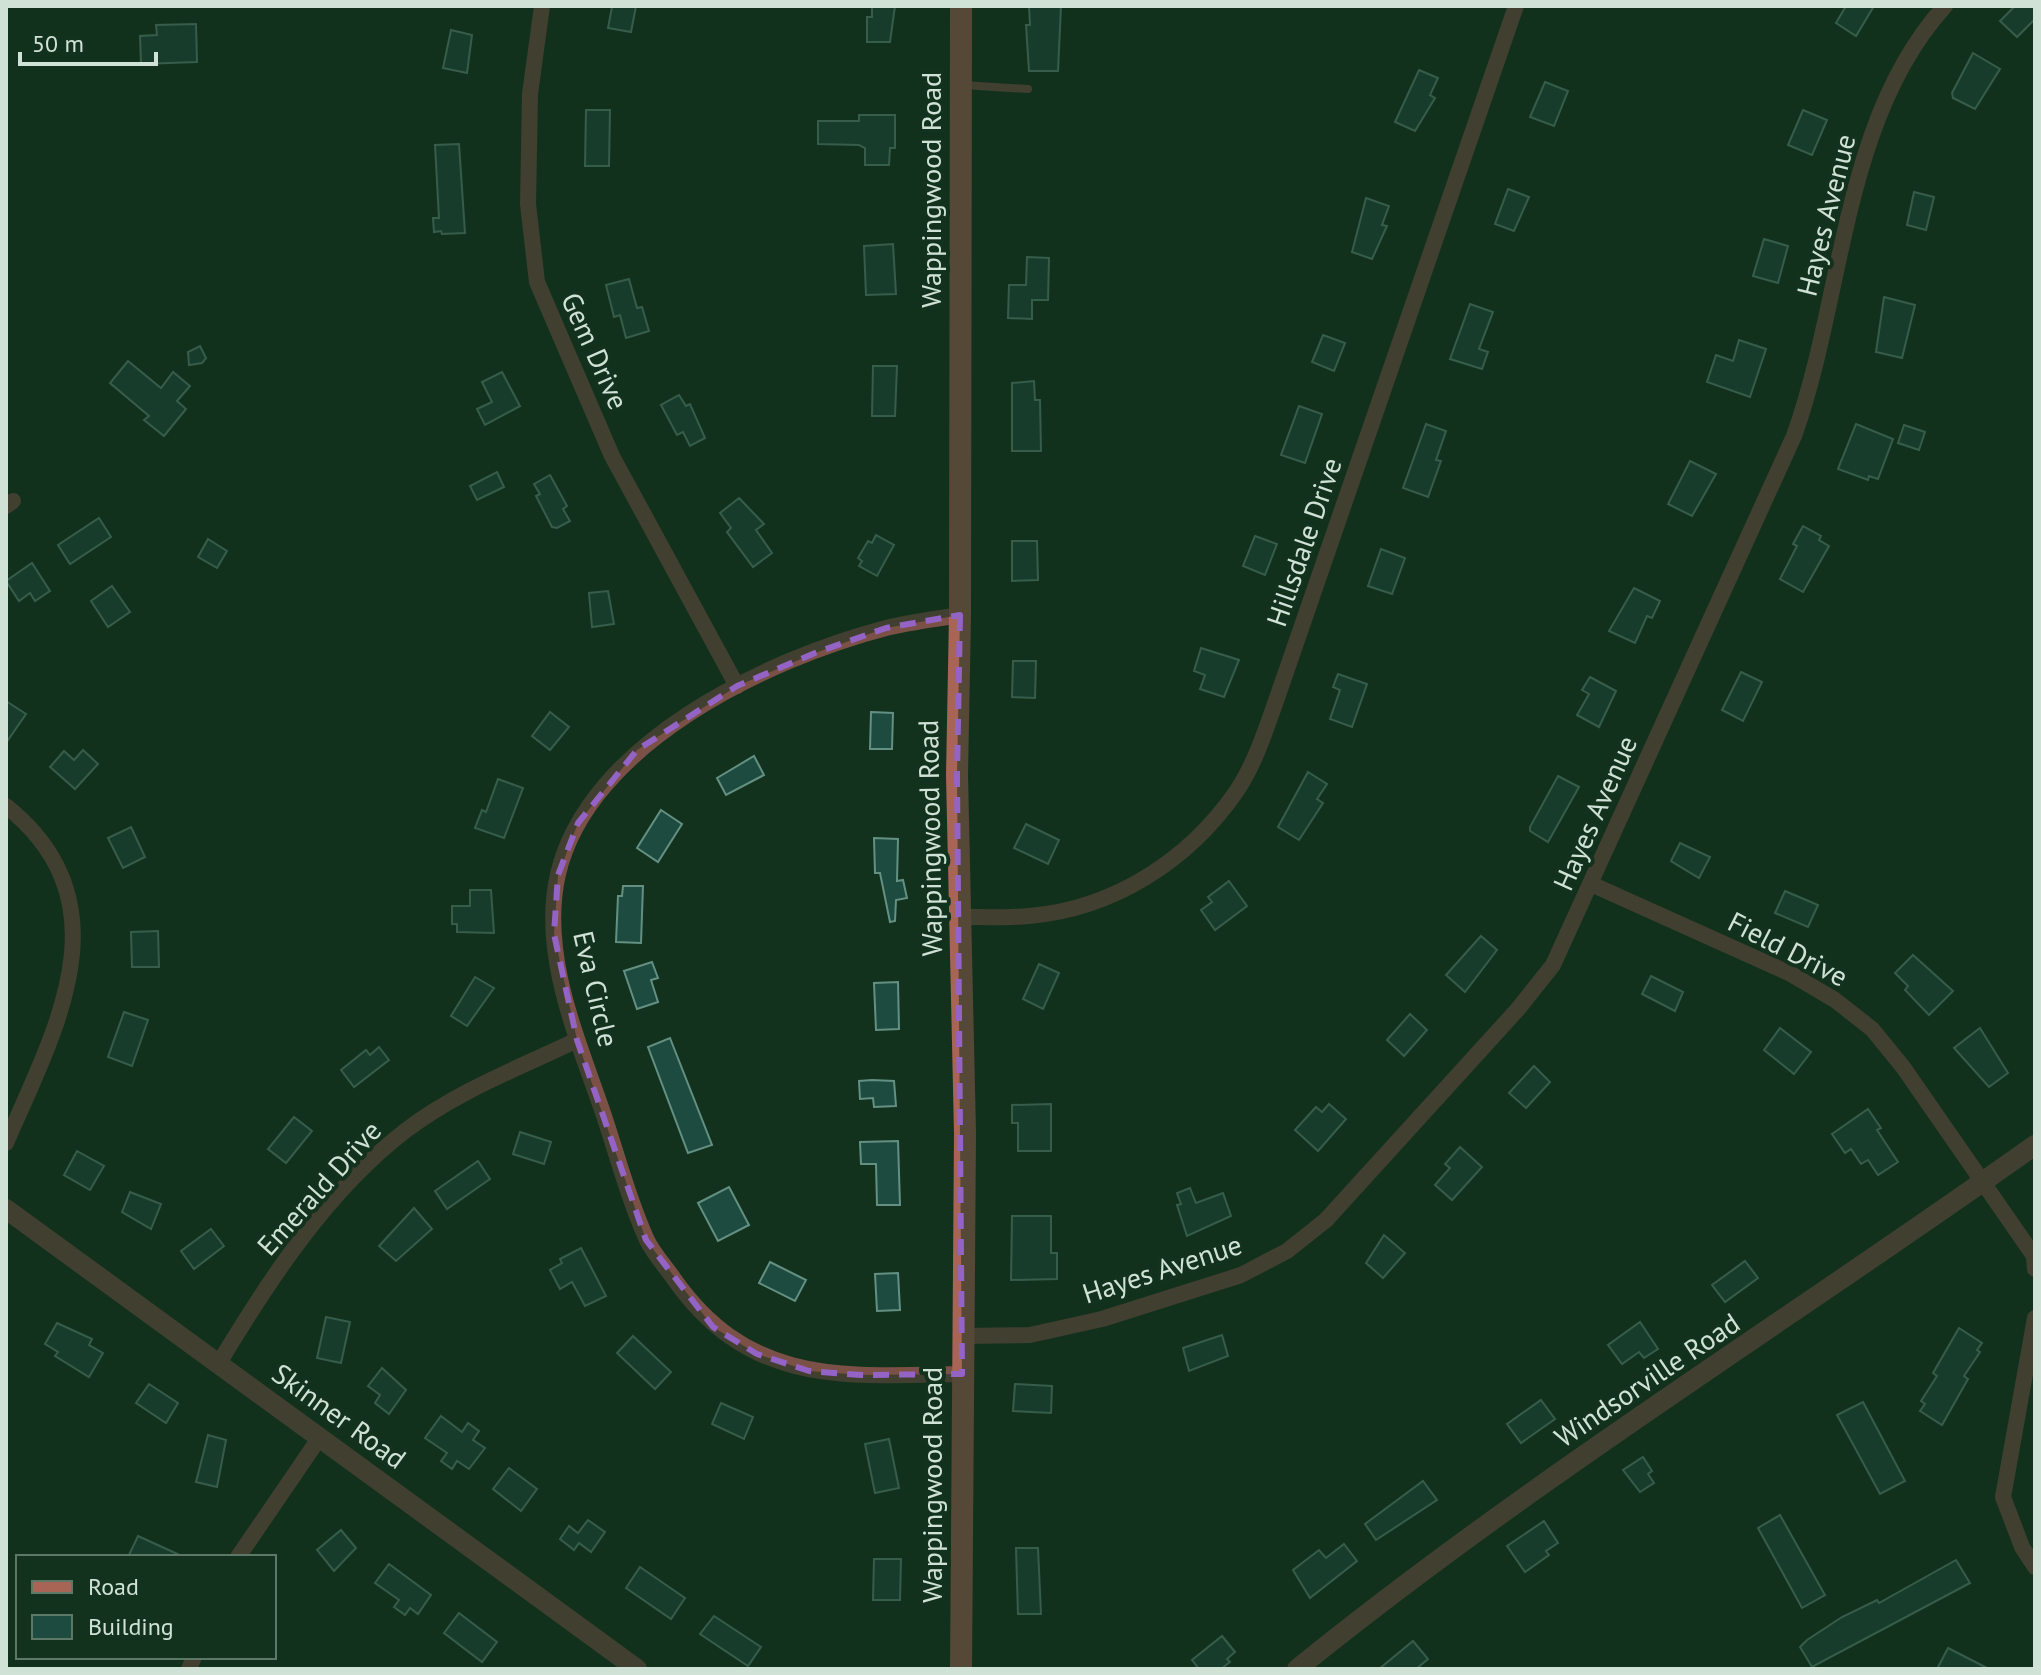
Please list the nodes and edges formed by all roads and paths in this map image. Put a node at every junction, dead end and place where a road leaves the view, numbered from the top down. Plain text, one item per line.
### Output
1 (542, 6) edge
2 (961, 6) edge
3 (1516, 6) edge
4 (1945, 6) edge
5 (961, 85) junction
6 (1028, 89) dead end
7 (960, 615) junction
8 (737, 686) junction
9 (6, 806) edge
10 (1591, 884) junction
11 (962, 917) junction
12 (577, 1040) junction
13 (6, 1143) edge
14 (2035, 1145) edge
15 (1981, 1184) junction
16 (6, 1209) edge
17 (2035, 1269) edge
18 (2035, 1318) edge
19 (963, 1336) junction
20 (219, 1363) junction
21 (962, 1374) junction
22 (320, 1437) junction
23 (239, 1555) edge
24 (2035, 1567) edge
25 (637, 1669) edge
26 (961, 1669) edge
27 (1297, 1669) edge

1 - 8 street, Gem Drive
2 - 5 main road, Wappingwood Road
3 - 11 street, Hillsdale Drive
4 - 10 street, Hayes Avenue
5 - 6 lane
5 - 7 main road, Wappingwood Road
7 - 8 street, Eva Circle
7 - 11 main road, Wappingwood Road
8 - 12 street, Eva Circle
9 - 13 street
10 - 15 street, Field Drive
10 - 19 street, Hayes Avenue
11 - 19 main road, Wappingwood Road
12 - 20 street, Emerald Drive
12 - 21 street, Eva Circle
14 - 15 street, Windsorville Road
15 - 17 street, Field Drive
15 - 27 street, Windsorville Road
16 - 20 street, Skinner Road
18 - 24 street
19 - 21 main road, Wappingwood Road
20 - 22 street, Skinner Road
21 - 26 main road, Wappingwood Road
22 - 23 street
22 - 25 street, Skinner Road

